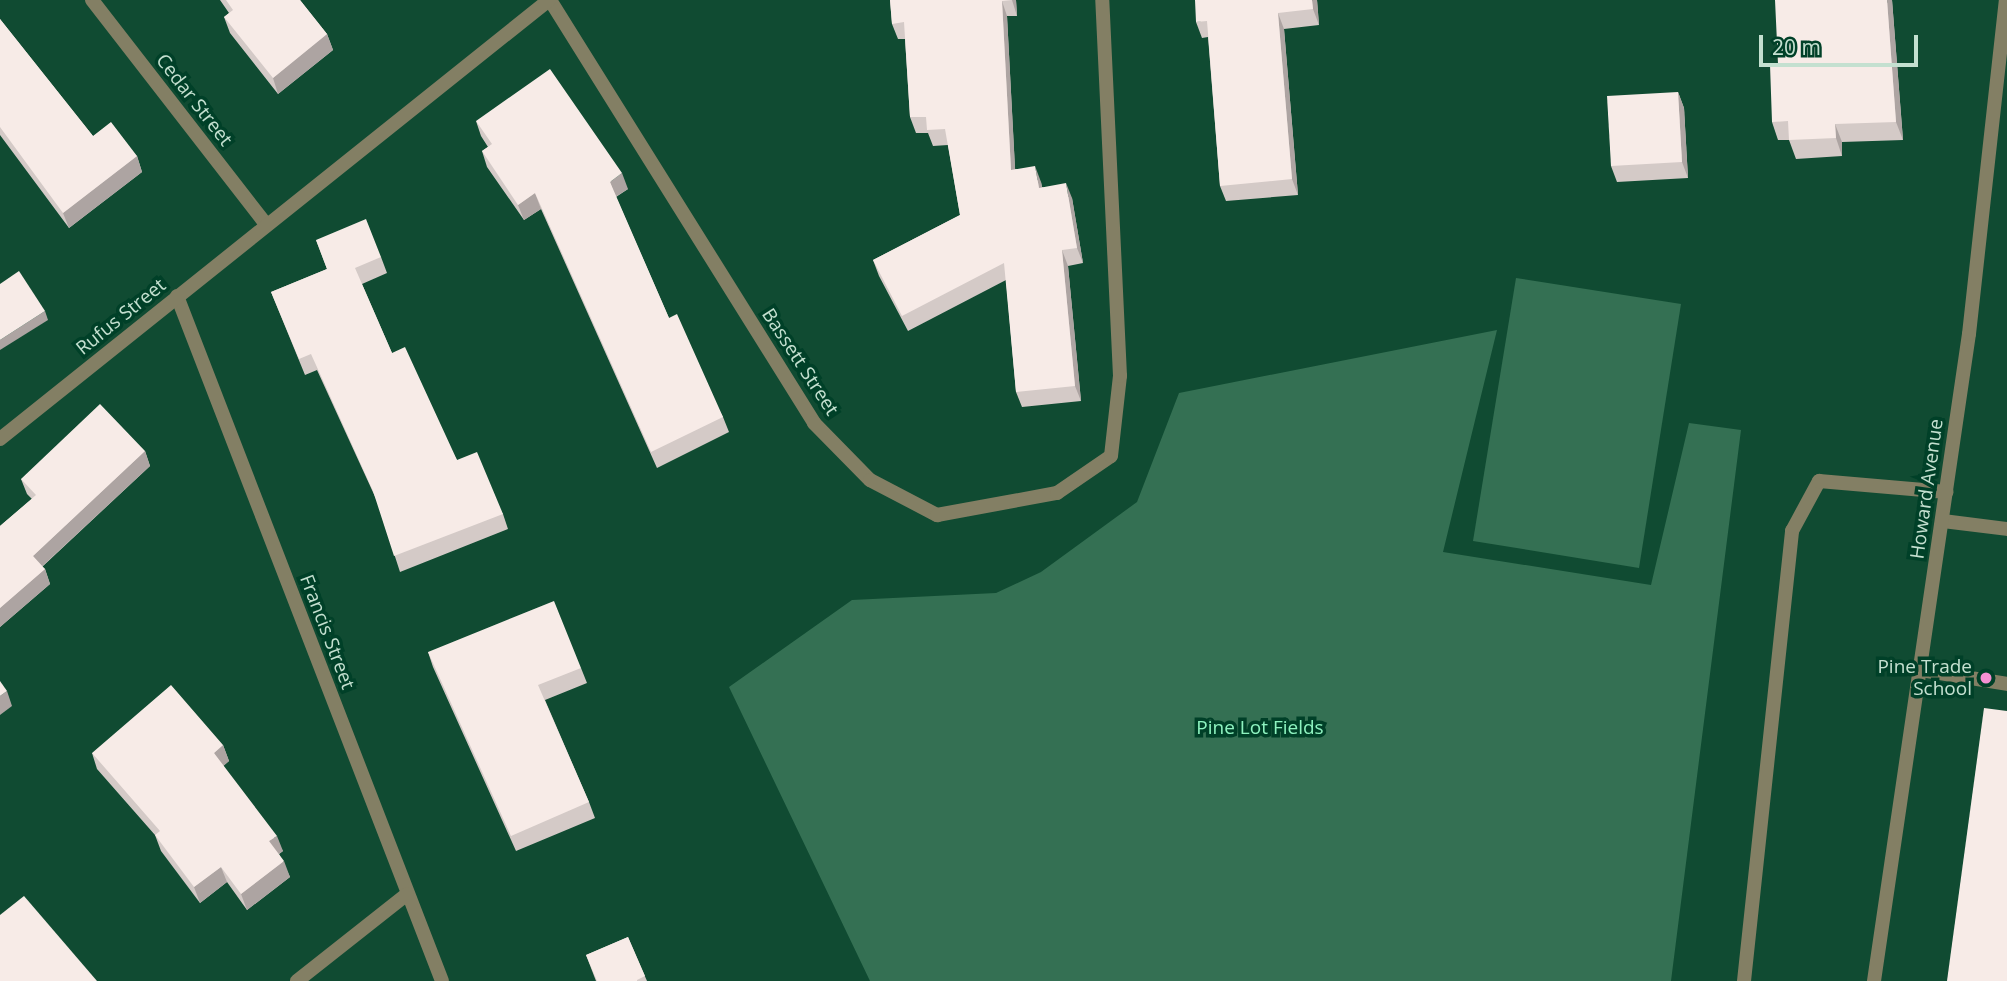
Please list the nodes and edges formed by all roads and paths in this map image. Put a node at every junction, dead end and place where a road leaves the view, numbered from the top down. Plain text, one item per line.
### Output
1 (92, 0) edge
2 (550, 0) edge
3 (1102, 0) edge
4 (2006, 0) edge
5 (266, 224) junction
6 (177, 296) junction
7 (0, 439) edge
8 (1947, 492) junction
9 (1942, 521) junction
10 (2007, 529) edge
11 (1920, 670) junction
12 (2007, 684) edge
13 (407, 894) junction
14 (297, 981) edge
15 (442, 981) edge
16 (1744, 981) edge
17 (1874, 981) edge

1 - 5 street, Cedar Street
2 - 3 street, Bassett Street
2 - 5 street, Bassett Street
4 - 8 street, Howard Avenue
5 - 6 street, Rufus Street
6 - 7 street, Rufus Street
6 - 13 street, Francis Street
8 - 9 street, Howard Avenue
8 - 16 street
9 - 10 street
9 - 11 street, Howard Avenue
11 - 12 street
11 - 17 street, Howard Avenue
13 - 14 street
13 - 15 street, Francis Street

